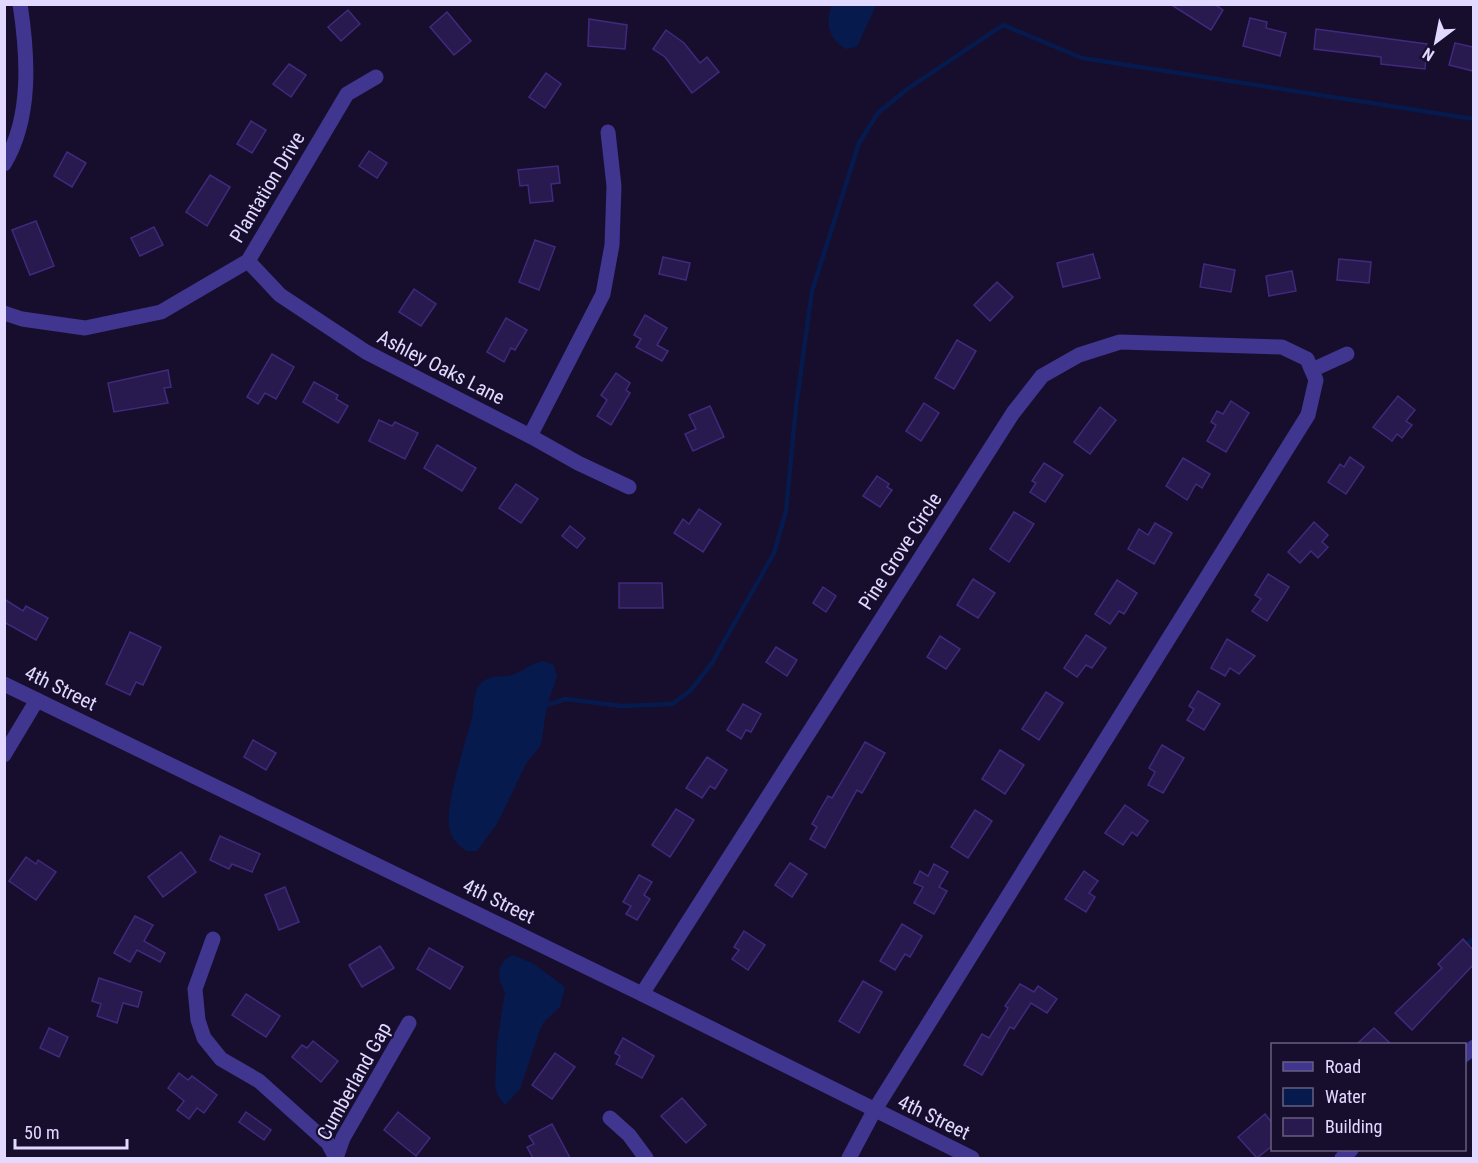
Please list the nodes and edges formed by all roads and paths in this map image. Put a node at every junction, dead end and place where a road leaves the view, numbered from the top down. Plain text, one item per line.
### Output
1 (20, 4) edge
2 (376, 77) dead end
3 (608, 132) dead end
4 (4, 164) edge
5 (248, 261) junction
6 (4, 313) edge
7 (1347, 354) dead end
8 (1312, 370) junction
9 (530, 436) junction
10 (630, 487) dead end
11 (4, 684) edge
12 (37, 700) junction
13 (4, 755) edge
14 (213, 939) dead end
15 (642, 994) junction
16 (410, 1023) dead end
17 (874, 1111) junction
18 (610, 1118) dead end
19 (336, 1158) edge
20 (646, 1158) edge
21 (849, 1158) edge
22 (972, 1158) edge

1 - 4 street
2 - 5 street, Plantation Drive
3 - 9 street
5 - 6 street, Plantation Drive
5 - 9 street, Ashley Oaks Lane
7 - 8 street
8 - 15 street, Pine Grove Circle
8 - 17 street
9 - 10 street, Ashley Oaks Lane
11 - 12 street, 4th Street
12 - 13 street
12 - 15 street, 4th Street
14 - 19 street
15 - 17 street, 4th Street
16 - 19 street, Cumberland Gap
17 - 21 street
17 - 22 street, 4th Street
18 - 20 street

